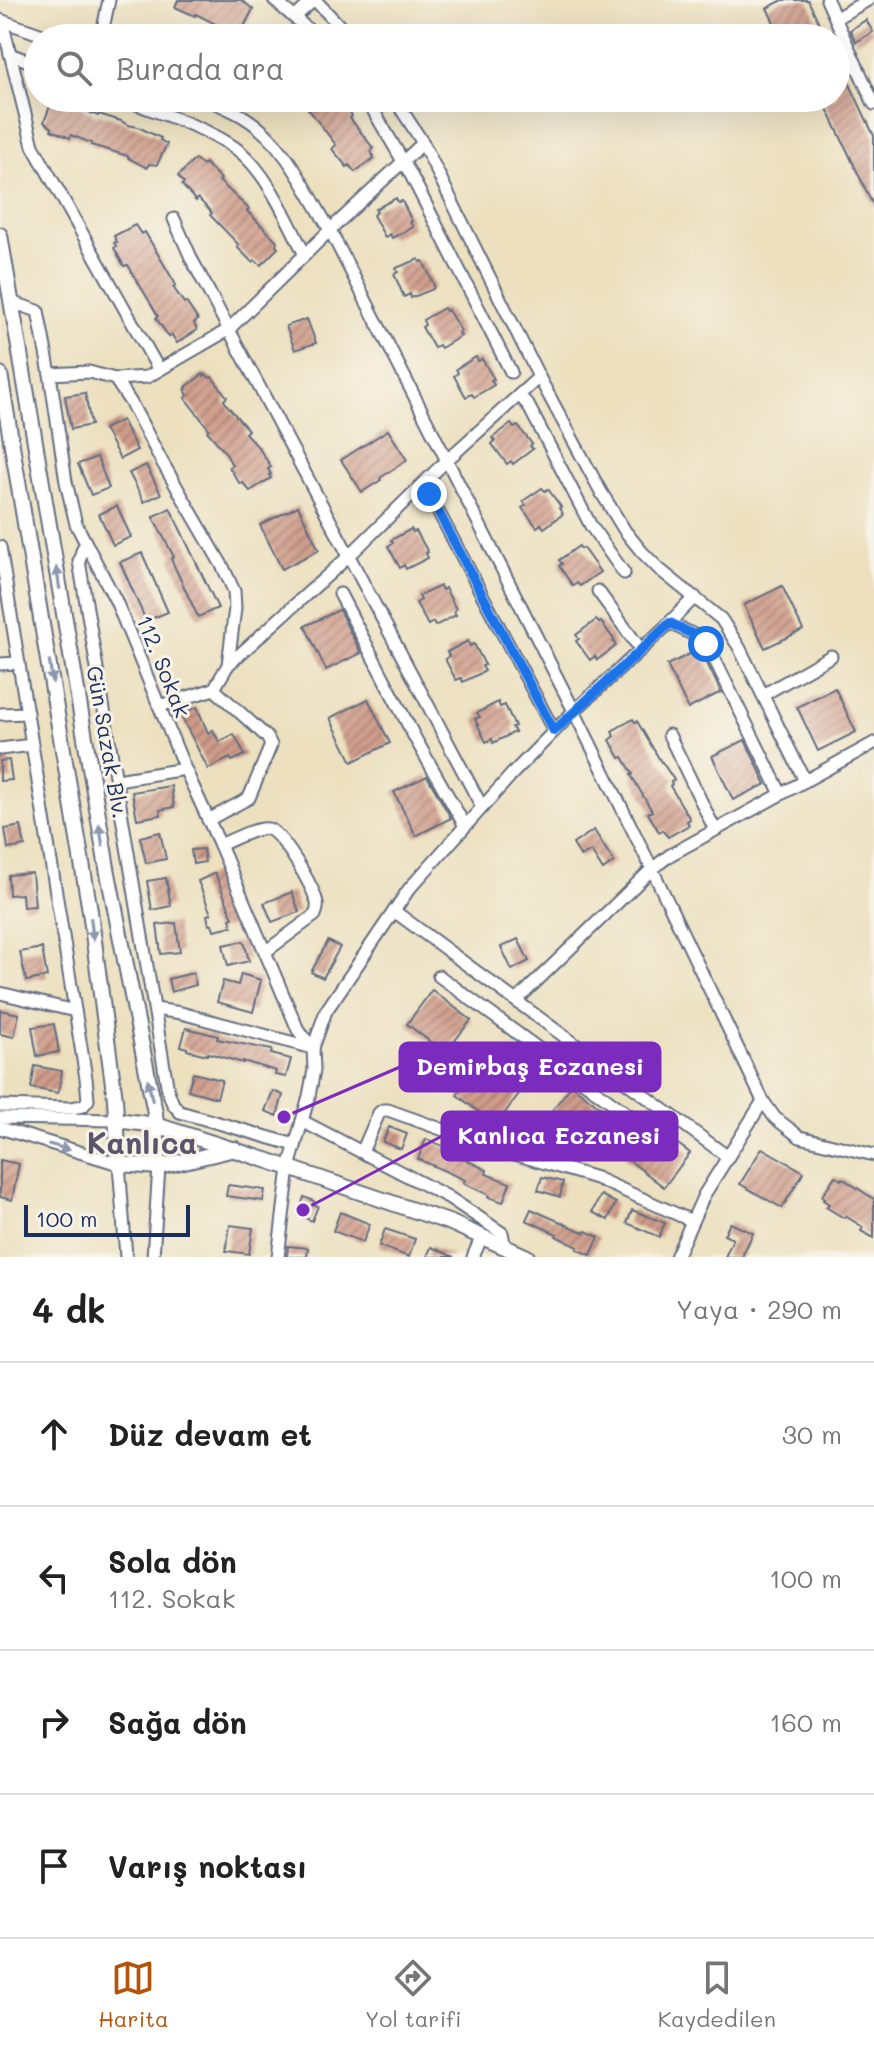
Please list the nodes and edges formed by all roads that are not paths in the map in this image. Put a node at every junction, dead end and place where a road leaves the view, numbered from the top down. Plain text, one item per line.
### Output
1 (109, 0) edge
2 (274, 0) edge
3 (314, 0) edge
4 (827, 0) edge
5 (868, 0) edge
6 (295, 17) junction
7 (836, 18) junction
8 (1, 20) edge
9 (104, 24) edge
10 (303, 24) edge
11 (337, 24) edge
12 (839, 24) edge
13 (24, 28) edge
14 (850, 50) edge
15 (10, 54) junction
16 (24, 60) edge
17 (874, 104) edge
18 (24, 110) edge
19 (24, 112) edge
20 (156, 112) edge
21 (233, 112) edge
22 (374, 112) edge
23 (403, 112) edge
24 (423, 143) junction
25 (403, 163) junction
26 (174, 219) dead end
27 (330, 230) junction
28 (0, 235) edge
29 (305, 255) junction
30 (11, 302) junction
31 (228, 330) junction
32 (159, 370) junction
33 (511, 372) dead end
34 (0, 374) edge
35 (50, 374) junction
36 (539, 377) junction
37 (115, 379) junction
38 (519, 395) junction
39 (447, 460) junction
40 (419, 487) junction
41 (87, 546) junction
42 (0, 547) edge
43 (348, 557) junction
44 (624, 573) dead end
45 (598, 591) dead end
46 (340, 594) dead end
47 (695, 597) junction
48 (670, 623) junction
49 (641, 650) junction
50 (831, 656) dead end
51 (19, 663) junction
52 (0, 664) edge
53 (228, 665) junction
54 (214, 689) junction
55 (763, 695) junction
56 (159, 706) junction
57 (574, 711) junction
58 (27, 713) junction
59 (0, 714) edge
60 (554, 731) junction
61 (669, 735) dead end
62 (874, 743) edge
63 (32, 745) junction
64 (0, 749) edge
65 (185, 769) junction
66 (117, 780) junction
67 (805, 781) junction
68 (781, 794) junction
69 (482, 807) junction
70 (208, 820) junction
71 (465, 826) junction
72 (715, 830) junction
73 (220, 845) junction
74 (652, 869) junction
75 (394, 911) junction
76 (265, 952) junction
77 (439, 976) dead end
78 (0, 993) edge
79 (516, 1001) junction
80 (155, 1009) junction
81 (75, 1011) junction
82 (569, 1040) junction
83 (313, 1048) junction
84 (554, 1060) junction
85 (763, 1101) junction
86 (0, 1106) edge
87 (629, 1115) dead end
88 (0, 1118) edge
89 (116, 1120) junction
90 (302, 1121) junction
91 (156, 1125) junction
92 (0, 1128) edge
93 (295, 1145) junction
94 (235, 1149) junction
95 (362, 1152) junction
96 (874, 1155) edge
97 (728, 1157) junction
98 (119, 1164) junction
99 (159, 1167) junction
100 (289, 1168) junction
101 (692, 1221) junction
102 (482, 1236) junction
103 (505, 1247) junction
104 (126, 1257) edge
105 (153, 1257) edge
106 (278, 1257) edge
107 (473, 1257) edge
108 (527, 1257) edge
109 (676, 1257) edge

1 - 9 street
2 - 6 street
3 - 6 street
3 - 11 street
4 - 7 street
5 - 7 street
6 - 10 street
7 - 12 street
8 - 13 street
8 - 15 street
14 - 17 street
15 - 16 street
15 - 18 street
19 - 32 street
20 - 29 street
21 - 27 street
22 - 25 street
23 - 24 street
24 - 25 street
24 - 36 street
25 - 27 street
25 - 33 street
26 - 31 street
27 - 29 street
27 - 39 street
28 - 30 main road, Gün Sazak Blv.
29 - 31 street
30 - 35 street, 112. Sokak
91 -> 30 main road, Gün Sazak Blv.
31 - 32 street
31 - 43 street
32 - 37 street
34 -> 89 main road, Gün Sazak Blv.
35 - 37 street
35 - 41 street, 112. Sokak
36 - 38 street
36 - 47 street
37 - 53 street
38 - 39 street
38 - 44 street
39 - 40 street
39 - 57 street
40 - 43 street
40 - 60 street
41 - 56 street, 112. Sokak
41 - 66 street
42 - 51 street
43 - 53 street
43 - 69 street
45 - 49 street
46 - 71 street
47 - 48 street
47 - 55 street
48 - 49 street
48 - 68 street
49 - 57 street
50 - 55 street
51 - 52 street
51 - 58 street
53 - 54 street
54 - 56 street
54 - 70 street
55 - 67 street
56 - 65 street, 112. Sokak
57 - 60 street
57 - 74 street
58 - 59 street
58 - 63 street
60 - 69 street
61 - 72 street
62 - 67 street
63 - 64 street
63 - 81 street
65 - 66 street
65 - 70 street, 112. Sokak
66 - 80 street
67 - 68 street
68 - 72 street
69 - 71 street
70 - 73 street, 112. Sokak
71 - 75 street
72 - 74 street
73 - 76 street, 112. Sokak
73 - 76 street
74 - 79 street
74 - 85 street
75 - 79 street
75 - 83 street
76 - 83 street, 112. Sokak
77 - 84 street
78 - 81 street
79 - 82 street
80 - 83 street
80 - 93 street
81 - 86 street
82 - 84 street
82 - 97 street
83 - 90 street
84 - 87 street
85 - 96 street
85 - 97 street
88 - 89 street
89 - 91 main road
89 - 98 main road, Gün Sazak Blv.
90 - 93 street
90 - 95 street
91 - 94 main road
91 - 99 main road, Gün Sazak Blv.
92 -> 98 street
93 - 100 street
94 - 99 main road
94 - 100 main road
95 - 101 street
95 - 103 street
97 - 101 street
98 - 99 main road
98 - 104 street, Gün Sazak Blv.
99 - 105 street, Gün Sazak Blv.
100 - 102 main road
100 - 106 street
101 - 109 street
102 - 103 main road
102 - 107 street
103 - 108 main road

